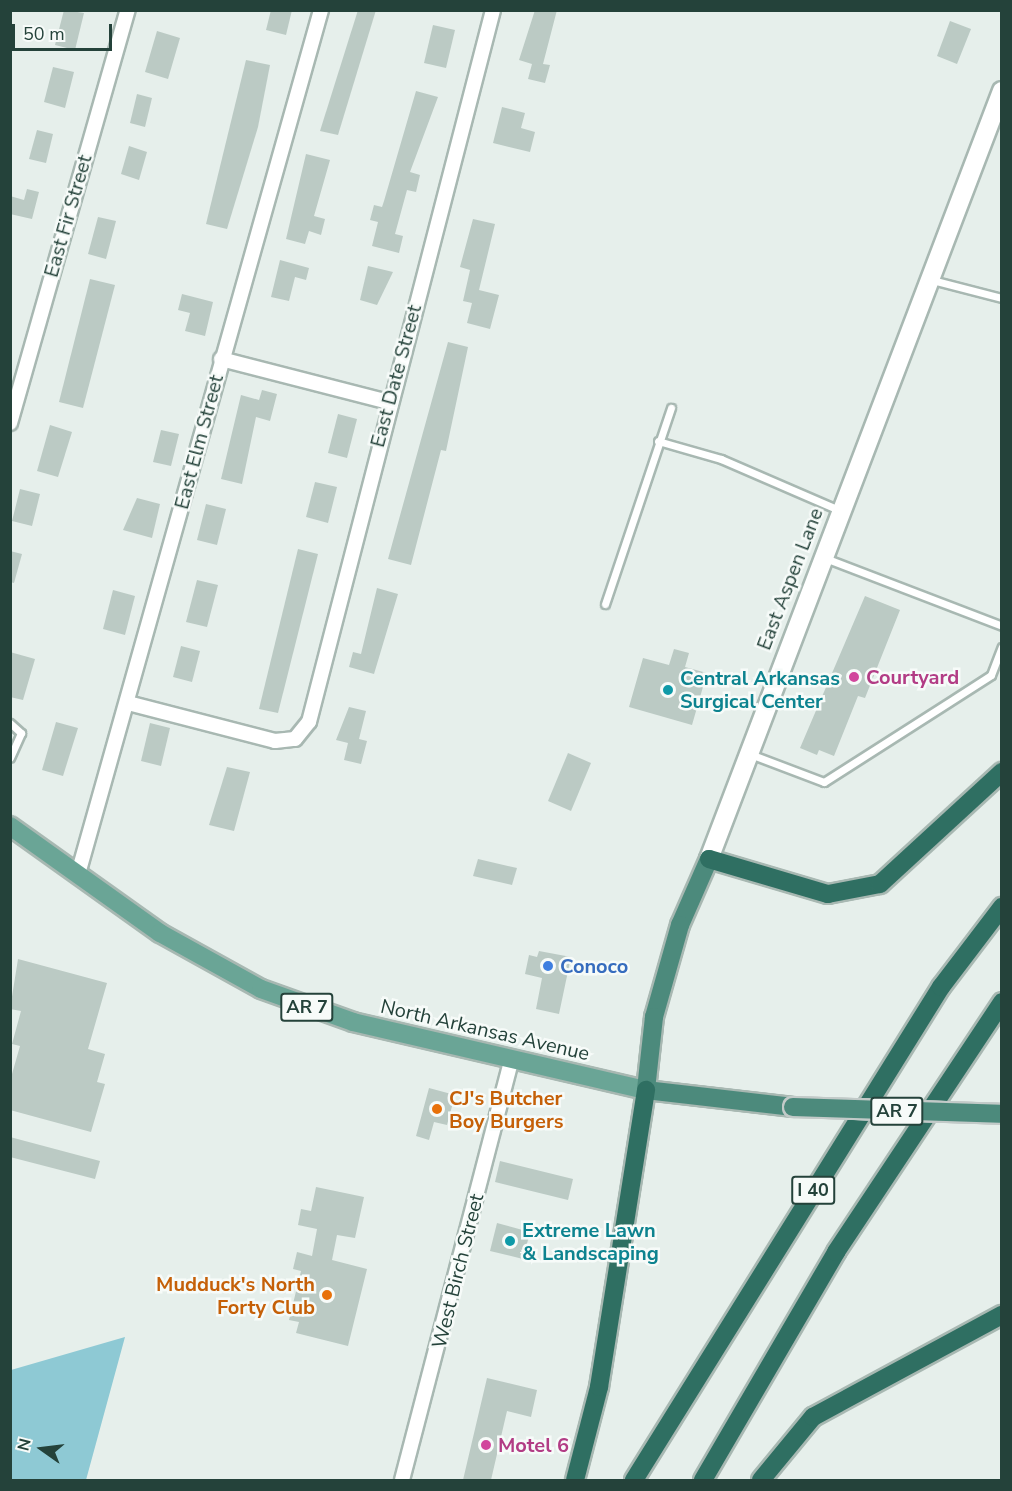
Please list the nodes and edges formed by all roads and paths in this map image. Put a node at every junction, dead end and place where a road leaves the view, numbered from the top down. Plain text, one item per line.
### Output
1 (128, 10) edge
2 (321, 10) edge
3 (493, 10) edge
4 (1001, 95) edge
5 (930, 279) junction
6 (1002, 298) edge
7 (222, 359) junction
8 (389, 402) junction
9 (671, 408) dead end
10 (10, 423) edge
11 (658, 441) junction
12 (841, 511) junction
13 (823, 557) junction
14 (605, 604) dead end
15 (1002, 626) edge
16 (1002, 647) edge
17 (128, 703) junction
18 (10, 723) edge
19 (748, 753) junction
20 (10, 758) edge
21 (1002, 772) edge
22 (10, 826) edge
23 (709, 859) junction
24 (78, 874) junction
25 (1002, 907) edge
26 (1002, 1002) edge
27 (511, 1061) junction
28 (646, 1090) junction
29 (1001, 1114) edge
30 (1002, 1315) edge
31 (402, 1480) edge
32 (575, 1480) edge
33 (634, 1480) edge
34 (703, 1480) edge
35 (762, 1480) edge

1 - 10 street, East Fir Street
2 - 7 street, East Elm Street
3 - 8 street, East Date Street
4 - 5 street, East Aspen Lane
5 - 6 lane
5 - 12 street, East Aspen Lane
7 - 8 street
7 - 17 street, East Elm Street
8 - 17 street, East Date Street
9 - 11 lane
11 - 12 lane
11 - 14 lane
12 - 13 street, East Aspen Lane
13 - 15 lane
13 - 19 street, East Aspen Lane
16 - 19 lane
17 - 24 street, East Elm Street
18 - 20 lane
19 - 23 street, East Aspen Lane
21 - 23 highway
22 - 24 main road, North Arkansas Avenue / AR 7
23 - 28 highway, East Aspen Lane
24 - 27 main road, North Arkansas Avenue / AR 7
25 - 33 highway, I 40
26 - 34 highway, I 40
27 - 28 main road, North Arkansas Avenue / AR 7
27 - 31 street, West Birch Street
28 - 29 highway, North Arkansas Avenue / AR 7, bridge
28 - 32 highway
30 - 35 highway

